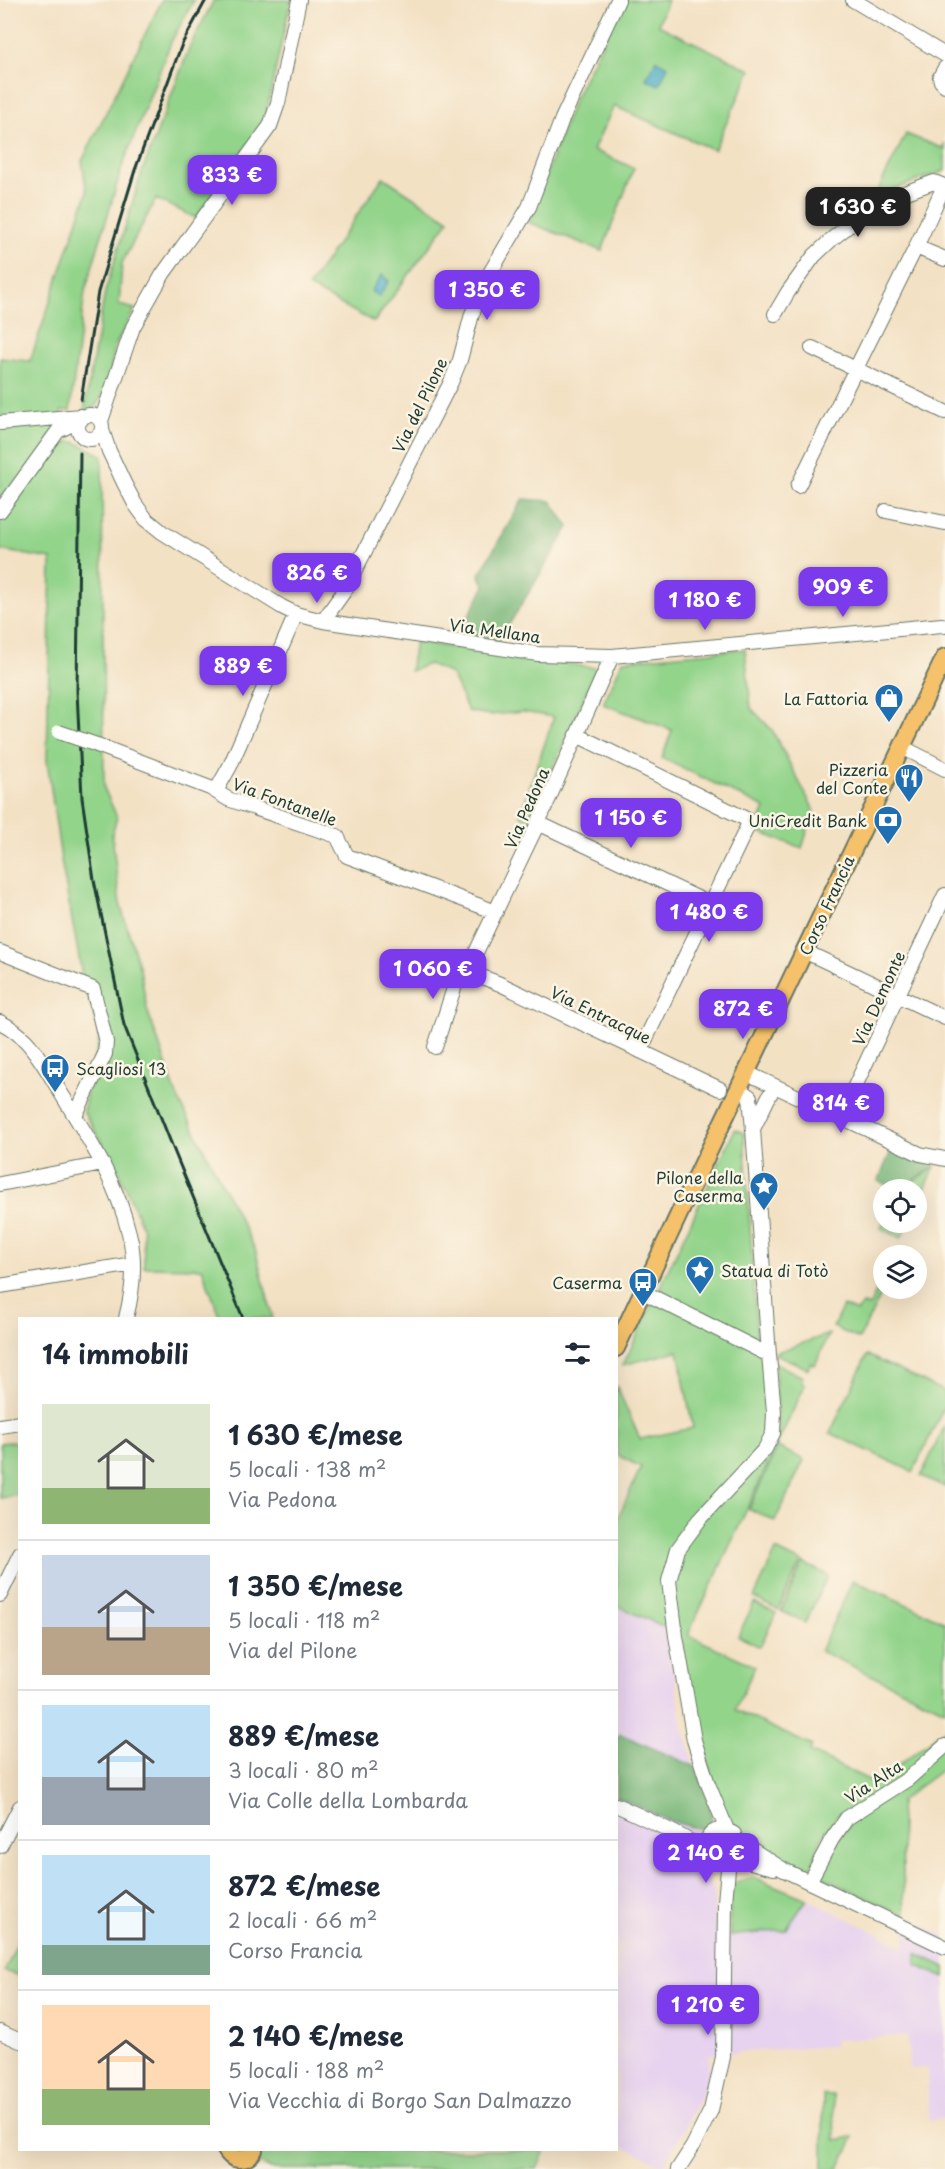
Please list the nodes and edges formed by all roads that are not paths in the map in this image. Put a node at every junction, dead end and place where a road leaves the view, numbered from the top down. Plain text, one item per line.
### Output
1 (299, 0) edge
2 (618, 0) edge
3 (853, 0) edge
4 (945, 55) edge
5 (945, 68) edge
6 (945, 85) edge
7 (916, 248) junction
8 (945, 259) edge
9 (775, 314) dead end
10 (812, 348) dead end
11 (857, 369) junction
12 (944, 409) edge
13 (0, 423) edge
14 (90, 424) junction
15 (798, 486) dead end
16 (0, 511) edge
17 (886, 511) dead end
18 (945, 523) edge
19 (296, 614) junction
20 (323, 621) junction
21 (945, 626) edge
22 (612, 656) junction
23 (945, 657) edge
24 (56, 732) dead end
25 (577, 735) junction
26 (902, 747) junction
27 (945, 768) edge
28 (216, 792) junction
29 (538, 823) junction
30 (945, 895) edge
31 (710, 904) junction
32 (496, 912) junction
33 (804, 951) junction
34 (0, 952) edge
35 (467, 972) junction
36 (897, 996) junction
37 (945, 1018) edge
38 (0, 1022) edge
39 (435, 1047) dead end
40 (640, 1051) junction
41 (747, 1074) junction
42 (774, 1086) junction
43 (720, 1089) dead end
44 (739, 1089) junction
45 (75, 1116) junction
46 (841, 1116) junction
47 (753, 1129) junction
48 (945, 1159) edge
49 (103, 1164) junction
50 (0, 1184) edge
51 (133, 1264) junction
52 (0, 1286) edge
53 (643, 1292) junction
54 (126, 1317) edge
55 (618, 1344) edge
56 (769, 1355) junction
57 (18, 1423) edge
58 (0, 1426) edge
59 (18, 1558) edge
60 (0, 1595) edge
61 (945, 1746) edge
62 (618, 1806) edge
63 (18, 1811) edge
64 (669, 1830) junction
65 (721, 1834) junction
66 (0, 1846) edge
67 (710, 1855) junction
68 (730, 1858) junction
69 (784, 1870) junction
70 (809, 1882) junction
71 (725, 1902) junction
72 (945, 1947) edge
73 (0, 2032) edge
74 (18, 2040) edge
75 (678, 2169) edge

1 - 14 street
2 - 20 street, Via del Pilone
3 - 4 street
5 - 6 street
7 - 8 street
7 - 9 street
7 - 11 street
10 - 11 street
11 - 12 street
11 - 15 street
13 - 14 street
14 - 16 street
14 - 19 street, Via Mellana
17 - 18 street
19 - 20 street, Via Mellana
19 - 28 street
20 - 22 street, Via Mellana
21 - 22 street, Via Mellana
22 - 25 street, Via Pedona
23 - 26 main road, Corso Francia
24 - 28 street, Via Fontanelle, bridge
25 - 29 street, Via Pedona
25 - 31 street
26 - 27 street
26 - 33 main road, Corso Francia
28 - 32 street, Via Fontanelle
29 - 31 street
29 - 32 street, Via Pedona
30 - 36 street, Via Demonte
31 - 40 street
32 - 35 street, Via Pedona
33 - 36 street
33 - 41 main road, Corso Francia
34 - 45 street
35 - 39 street, Via Pedona
35 - 40 street, Via Entracque
36 - 37 street
36 - 46 street, Via Demonte
38 - 45 street
40 - 43 street, Via Entracque
41 - 42 street
41 - 44 main road, Corso Francia
42 - 46 street
42 - 47 street
44 - 47 street
44 - 53 main road, Corso Francia
45 - 49 street
46 - 48 street
47 - 56 street
49 - 50 street
49 - 51 street
51 - 52 street
51 - 54 street
53 - 55 main road, Corso Francia
53 - 56 street
56 - 65 street
57 - 58 street
59 - 60 street
61 - 70 street, Via Alta
62 - 64 street
63 - 66 street
64 - 65 street
64 - 67 street
65 - 67 street
65 - 68 street
65 - 69 street
67 - 68 street
67 - 71 street
68 - 69 street
68 - 71 street
69 - 70 street
70 - 72 street
71 - 75 street
73 - 74 street

